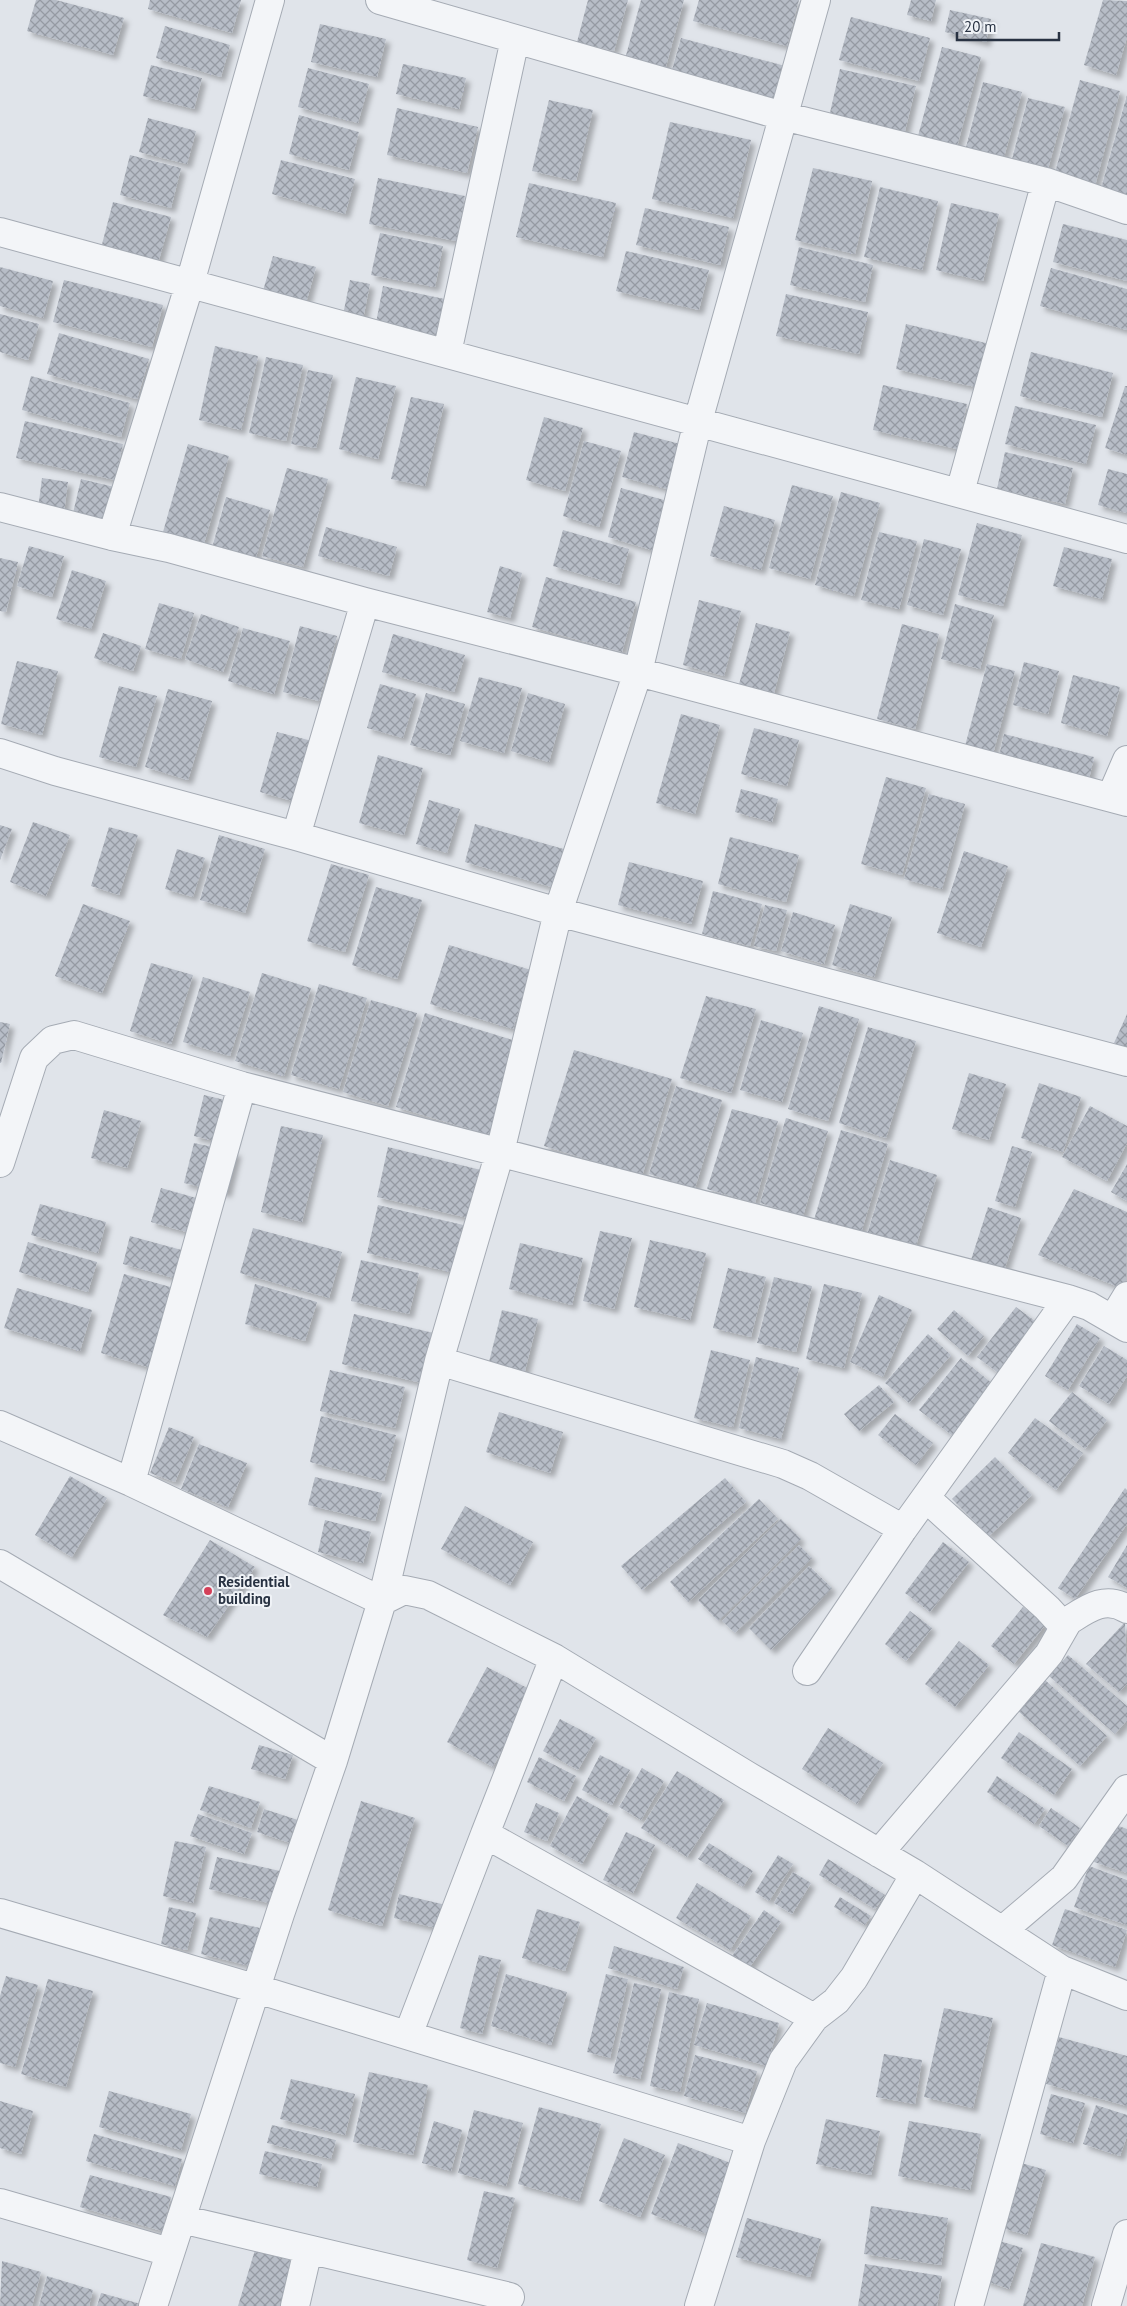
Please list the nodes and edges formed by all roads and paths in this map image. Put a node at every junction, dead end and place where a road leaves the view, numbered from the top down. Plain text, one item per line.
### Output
1 (270, 0) edge
2 (380, 0) edge
3 (816, 0) edge
4 (514, 39) junction
5 (783, 116) junction
6 (1046, 182) junction
7 (1127, 210) edge
8 (0, 232) edge
9 (190, 284) junction
10 (447, 353) junction
11 (698, 421) junction
12 (960, 492) junction
13 (0, 507) edge
14 (112, 536) junction
15 (1127, 539) edge
16 (366, 602) junction
17 (638, 672) junction
18 (0, 753) edge
19 (1127, 760) edge
20 (1119, 800) edge
21 (296, 836) junction
22 (558, 912) junction
23 (1127, 1062) edge
24 (242, 1086) junction
25 (500, 1152) junction
26 (0, 1163) edge
27 (1127, 1296) edge
28 (1068, 1299) junction
29 (1120, 1324) edge
30 (439, 1361) junction
31 (0, 1425) edge
32 (131, 1482) junction
33 (926, 1498) junction
34 (903, 1529) junction
35 (0, 1564) edge
36 (382, 1601) junction
37 (1127, 1609) edge
38 (1068, 1621) junction
39 (554, 1658) junction
40 (807, 1671) dead end
41 (334, 1760) junction
42 (1127, 1789) edge
43 (485, 1834) junction
44 (879, 1853) junction
45 (914, 1874) junction
46 (0, 1913) edge
47 (1003, 1930) junction
48 (1062, 1970) junction
49 (256, 1989) junction
50 (1127, 1996) edge
51 (814, 2018) junction
52 (408, 2035) junction
53 (751, 2141) junction
54 (0, 2203) edge
55 (181, 2219) junction
56 (1127, 2234) edge
57 (308, 2250) junction
58 (169, 2252) junction
59 (510, 2297) dead end
60 (153, 2306) edge
61 (295, 2306) edge
62 (699, 2306) edge
63 (969, 2306) edge
64 (1106, 2306) edge

1 - 9 street
2 - 4 street
3 - 5 street
4 - 5 street
4 - 10 street
5 - 6 street
5 - 11 street
6 - 7 street
6 - 12 street
8 - 9 street
9 - 10 street
9 - 14 street
10 - 11 street
11 - 12 street
11 - 17 street
12 - 15 street
13 - 14 street
14 - 16 street
16 - 17 street
16 - 21 street
17 - 20 street
17 - 22 street
18 - 21 street
19 - 20 street
21 - 22 street
22 - 23 street
22 - 25 street
24 - 25 street
24 - 26 street
24 - 32 street
25 - 28 street
25 - 30 street
27 - 29 street
28 - 29 street
28 - 33 street
30 - 34 street
30 - 36 street
31 - 32 street
32 - 36 street
33 - 34 street
33 - 38 street
34 - 40 street
35 - 41 street
36 - 39 street
36 - 41 street
37 - 38 street
38 - 44 street
39 - 43 street
39 - 44 street
41 - 49 street
42 - 47 street
43 - 51 street
43 - 52 street
44 - 45 street
45 - 47 street
45 - 51 street
46 - 49 street
47 - 48 street
48 - 50 street
48 - 63 street
49 - 52 street
49 - 55 street
51 - 53 street
52 - 53 street
53 - 62 street
54 - 58 street
55 - 57 street
55 - 58 street
56 - 64 street
57 - 59 street
57 - 61 street
58 - 60 street

